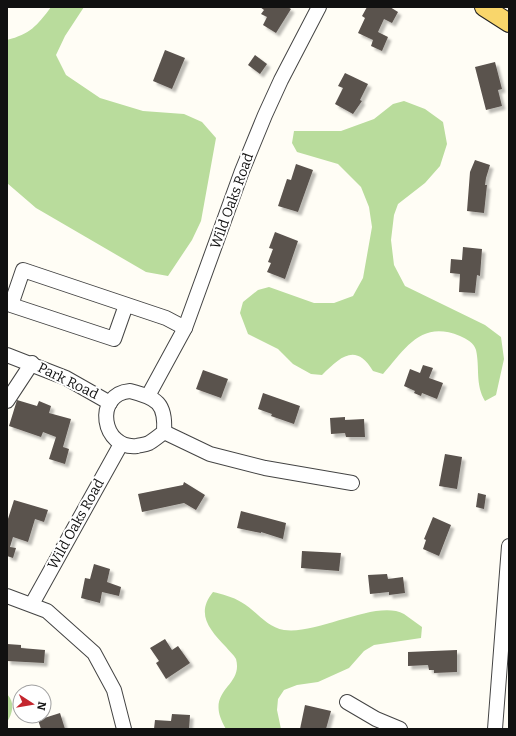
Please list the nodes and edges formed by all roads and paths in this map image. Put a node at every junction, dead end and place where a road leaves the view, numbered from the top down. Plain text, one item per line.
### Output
1 (319, 7) edge
2 (484, 7) edge
3 (509, 23) edge
4 (126, 305) junction
5 (185, 328) junction
6 (7, 354) edge
7 (32, 364) junction
8 (148, 396) junction
9 (7, 401) edge
10 (110, 403) junction
11 (164, 432) junction
12 (121, 444) junction
13 (352, 482) dead end
14 (509, 546) edge
15 (7, 596) edge
16 (32, 604) junction
17 (504, 678) edge
18 (347, 702) dead end
19 (124, 729) edge
20 (400, 729) edge
21 (495, 729) edge

1 - 5 street, Wild Oaks Road
2 - 3 main road
4 - 4 street
4 - 5 street
5 - 8 street, Wild Oaks Road
6 - 7 street, Park Road
7 - 9 street
7 - 10 street, Park Road
8 - 10 street, Park Road
8 - 11 street
10 - 12 street
11 - 12 street
11 - 13 street
12 - 16 street, Wild Oaks Road
14 - 17 street
15 - 16 street
16 - 19 street
17 - 21 street
18 - 20 street

